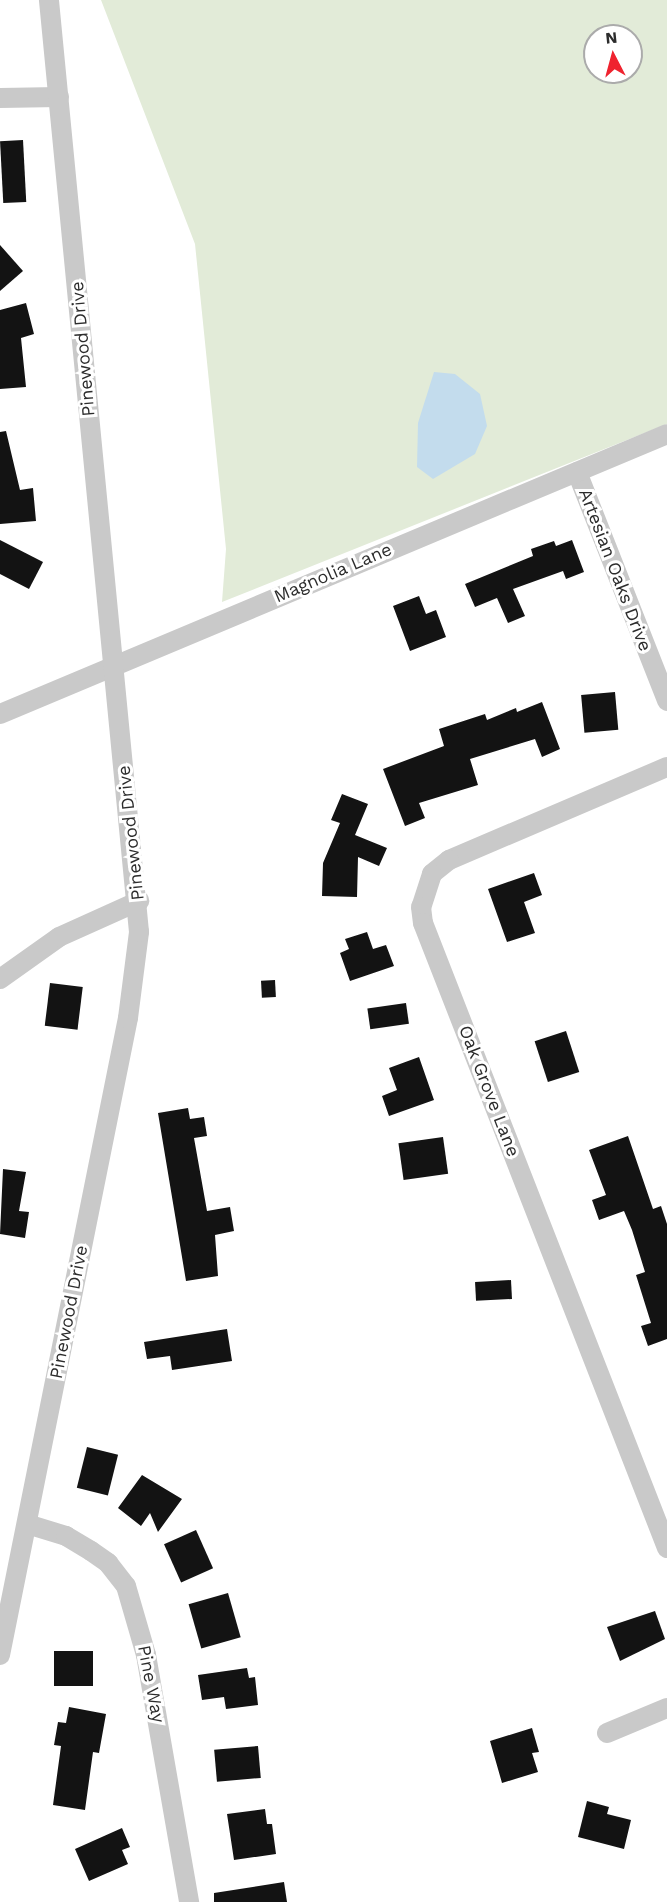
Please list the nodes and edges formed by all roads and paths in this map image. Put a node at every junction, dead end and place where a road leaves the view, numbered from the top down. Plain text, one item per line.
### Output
1 (49, 0) edge
2 (59, 97) junction
3 (0, 98) edge
4 (667, 434) edge
5 (577, 471) junction
6 (114, 664) junction
7 (667, 701) edge
8 (0, 714) edge
9 (667, 767) edge
10 (138, 901) junction
11 (0, 979) edge
12 (27, 1524) junction
13 (667, 1548) edge
14 (0, 1655) edge
15 (667, 1708) edge
16 (607, 1733) dead end
17 (189, 1902) edge

1 - 2 street, Pinewood Drive
2 - 3 street
2 - 6 street, Pinewood Drive
4 - 5 street, Magnolia Lane
5 - 6 street, Magnolia Lane
5 - 7 street, Artesian Oaks Drive
6 - 8 street, Magnolia Lane
6 - 10 street, Pinewood Drive
9 - 13 street, Oak Grove Lane
10 - 11 street
10 - 12 street, Pinewood Drive
12 - 14 street, Pinewood Drive
12 - 17 street, Pine Way
15 - 16 street

